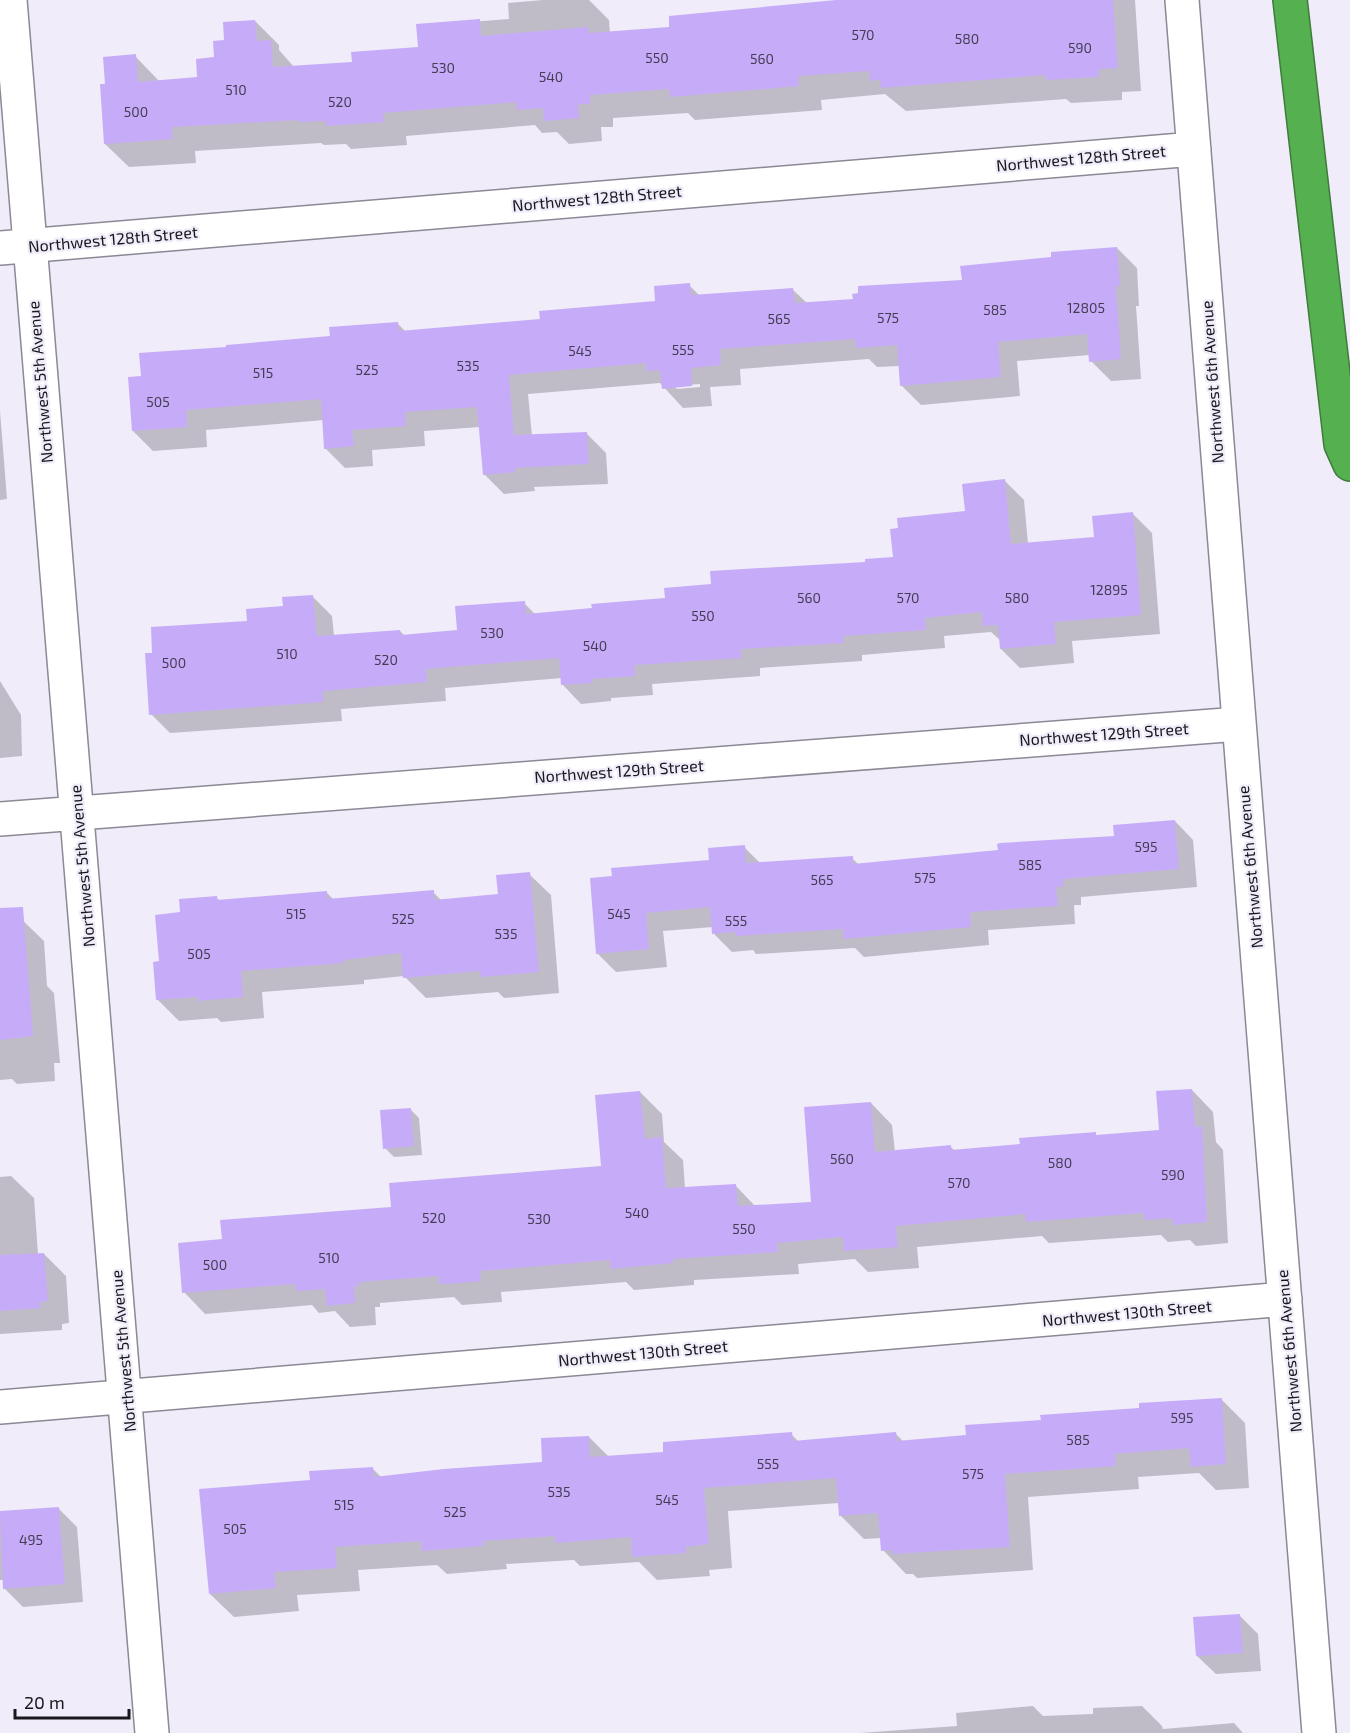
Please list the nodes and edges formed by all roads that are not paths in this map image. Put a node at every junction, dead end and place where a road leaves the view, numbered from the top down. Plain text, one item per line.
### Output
1 (10, 0) edge
2 (1182, 0) edge
3 (1290, 0) edge
4 (1194, 149) junction
5 (14, 247) edge
6 (1350, 464) edge
7 (1239, 724) junction
8 (77, 813) junction
9 (0, 819) edge
10 (1285, 1299) junction
11 (128, 1396) junction
12 (0, 1407) edge
13 (152, 1733) edge
14 (1319, 1733) edge

1 - 5 street, Northwest 5th Avenue
2 - 4 street, Northwest 6th Avenue
3 - 6 highway
4 - 5 street, Northwest 128th Street
4 - 7 street, Northwest 6th Avenue
5 - 8 street, Northwest 5th Avenue
7 - 8 street, Northwest 129th Street
7 - 10 street, Northwest 6th Avenue
8 - 9 street, Northwest 129th Street
8 - 11 street, Northwest 5th Avenue
10 - 11 street, Northwest 130th Street
10 - 14 street, Northwest 6th Avenue
11 - 12 street, Northwest 130th Street
11 - 13 street, Northwest 5th Avenue

